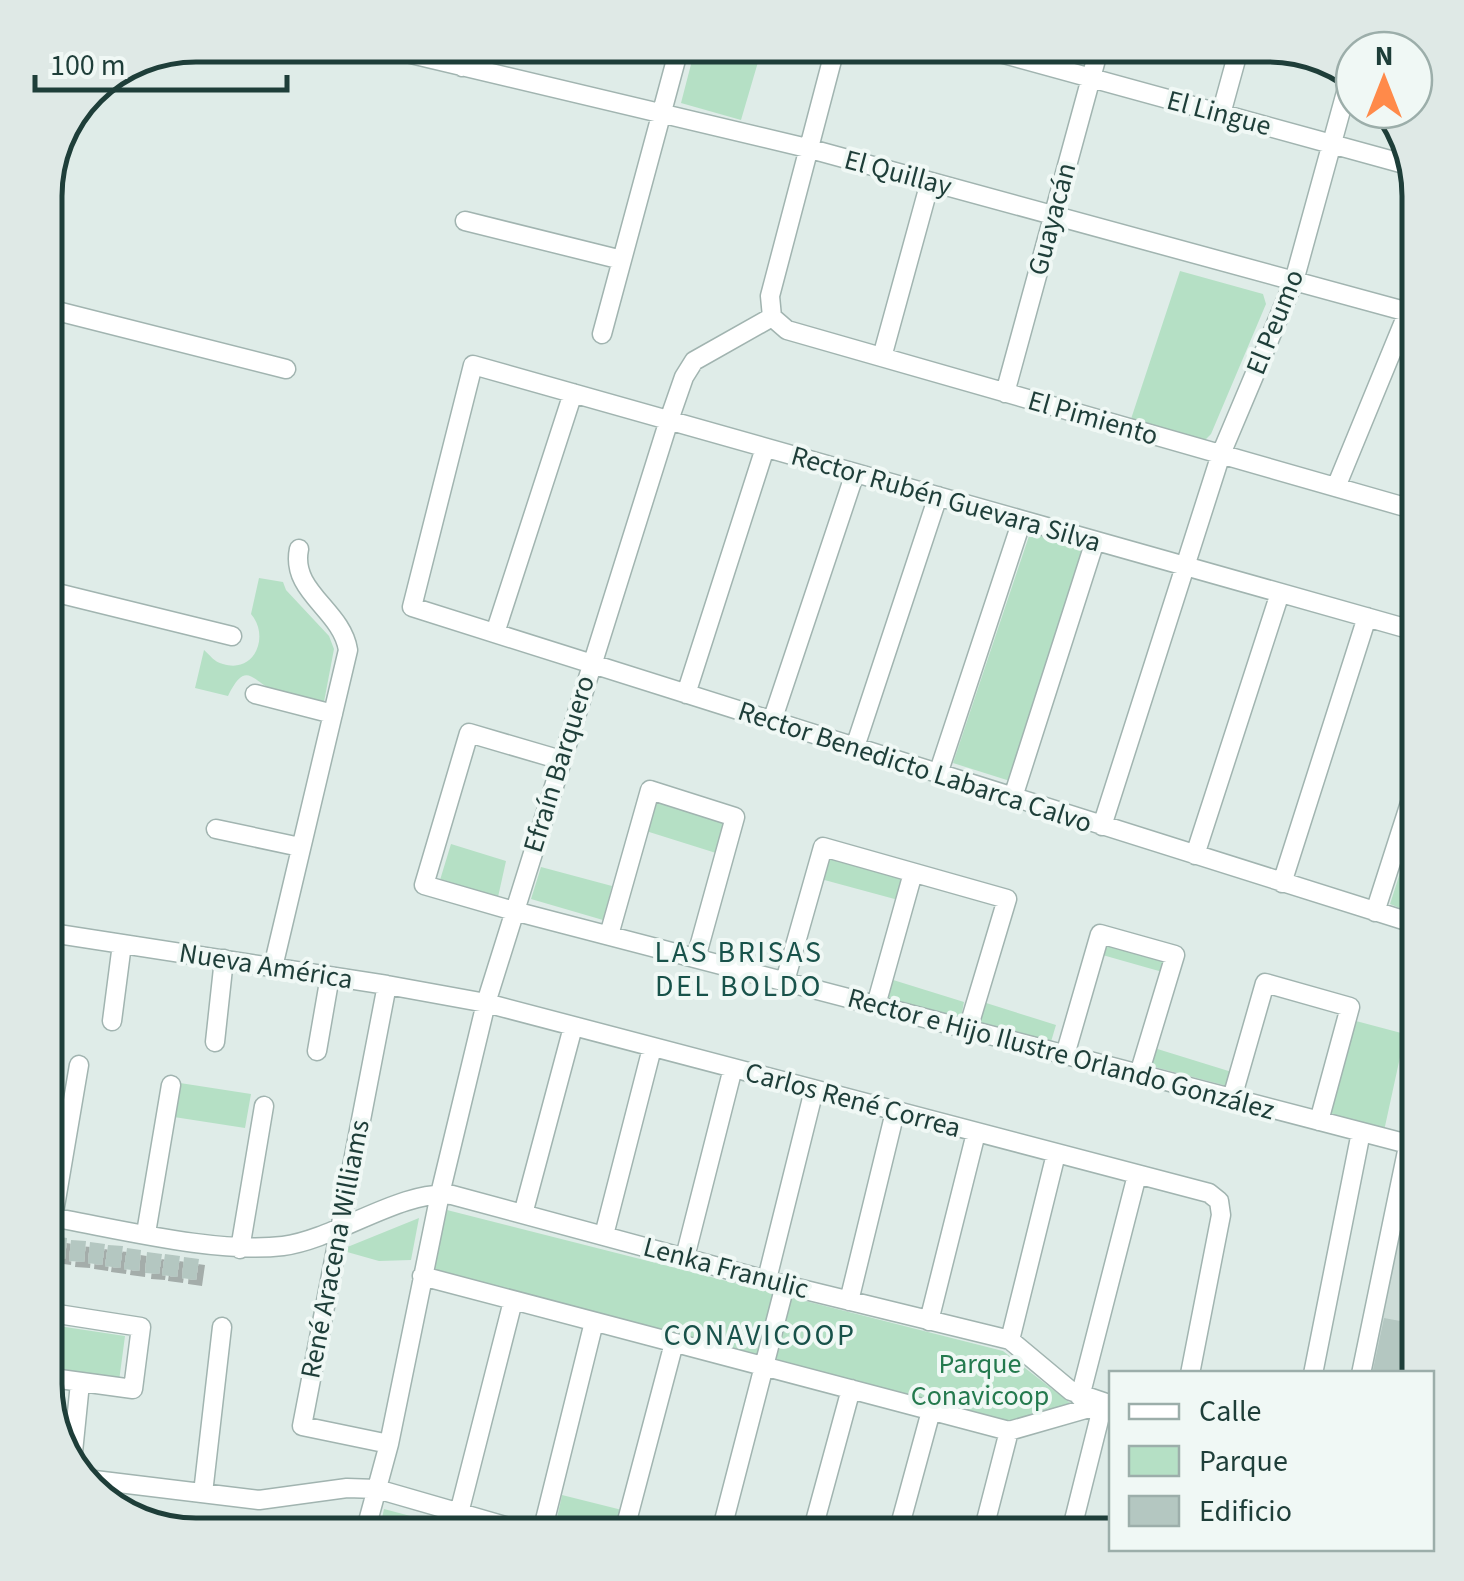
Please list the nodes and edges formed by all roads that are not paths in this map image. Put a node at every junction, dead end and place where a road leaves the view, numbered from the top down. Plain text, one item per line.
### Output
1 (443, 62) edge
2 (463, 62) edge
3 (676, 62) edge
4 (831, 63) edge
5 (1036, 63) edge
6 (1095, 63) edge
7 (1235, 63) edge
8 (462, 67) junction
9 (1091, 78) junction
10 (1221, 114) junction
11 (662, 116) junction
12 (1337, 130) edge
13 (1333, 144) junction
14 (807, 148) junction
15 (1397, 162) edge
16 (930, 182) junction
17 (1054, 215) junction
18 (465, 220) dead end
19 (622, 260) junction
20 (1294, 281) junction
21 (1402, 310) edge
22 (63, 313) edge
23 (772, 317) junction
24 (602, 334) dead end
25 (1402, 338) edge
26 (882, 358) junction
27 (286, 369) dead end
28 (1005, 393) junction
29 (573, 394) junction
30 (669, 420) junction
31 (766, 448) junction
32 (1221, 454) junction
33 (855, 473) junction
34 (1336, 487) junction
35 (938, 496) junction
36 (1402, 506) edge
37 (1022, 520) junction
38 (1095, 541) junction
39 (299, 549) dead end
40 (1185, 566) junction
41 (1280, 593) junction
42 (63, 594) edge
43 (412, 607) joint
44 (1367, 617) junction
45 (1402, 627) edge
46 (495, 634) junction
47 (232, 636) dead end
48 (590, 664) junction
49 (255, 694) dead end
50 (686, 694) junction
51 (333, 714) junction
52 (772, 721) junction
53 (856, 748) junction
54 (561, 760) junction
55 (938, 774) junction
56 (1013, 798) junction
57 (1102, 826) junction
58 (216, 829) dead end
59 (1402, 829) edge
60 (300, 848) junction
61 (1195, 855) junction
62 (914, 872) junction
63 (1282, 882) junction
64 (514, 911) junction
65 (1375, 912) junction
66 (1402, 920) edge
67 (62, 935) edge
68 (609, 935) junction
69 (122, 944) junction
70 (696, 958) junction
71 (224, 959) junction
72 (273, 967) junction
73 (330, 976) junction
74 (785, 981) junction
75 (386, 984) junction
76 (486, 1003) junction
77 (876, 1005) junction
78 (112, 1020) dead end
79 (573, 1027) junction
80 (968, 1029) junction
81 (215, 1042) dead end
82 (652, 1048) junction
83 (318, 1052) dead end
84 (1066, 1055) junction
85 (79, 1065) dead end
86 (733, 1068) junction
87 (1139, 1074) junction
88 (171, 1085) dead end
89 (814, 1090) junction
90 (1232, 1098) junction
91 (264, 1106) dead end
92 (895, 1112) junction
93 (1319, 1121) junction
94 (1362, 1132) junction
95 (976, 1133) junction
96 (1402, 1142) edge
97 (62, 1150) edge
98 (1056, 1154) junction
99 (1402, 1173) edge
100 (1137, 1174) junction
101 (440, 1194) junction
102 (523, 1214) junction
103 (62, 1219) edge
104 (338, 1230) junction
105 (146, 1233) junction
106 (604, 1235) junction
107 (240, 1249) junction
108 (685, 1256) junction
109 (422, 1276) junction
110 (776, 1282) junction
111 (513, 1301) junction
112 (849, 1301) junction
113 (62, 1314) edge
114 (929, 1321) junction
115 (594, 1322) junction
116 (222, 1326) dead end
117 (1010, 1340) junction
118 (674, 1343) junction
119 (762, 1366) junction
120 (1191, 1371) edge
121 (1314, 1371) edge
122 (1362, 1371) edge
123 (62, 1380) edge
124 (80, 1383) junction
125 (850, 1389) junction
126 (1080, 1397) junction
127 (1107, 1404) edge
128 (932, 1410) junction
129 (1008, 1431) junction
130 (74, 1439) edge
131 (388, 1444) junction
132 (105, 1481) edge
133 (377, 1489) junction
134 (203, 1494) junction
135 (459, 1513) junction
136 (369, 1518) edge
137 (477, 1518) edge
138 (545, 1518) edge
139 (628, 1518) edge
140 (724, 1518) edge
141 (816, 1518) edge
142 (902, 1518) edge
143 (986, 1518) edge
144 (1075, 1518) edge

1 - 8 street, El Quillay
2 - 8 street
3 - 11 street
4 - 14 street
5 - 9 street, El Lingue
6 - 9 street, Guayacán
7 - 10 street
8 - 11 street, El Quillay
9 - 10 street, El Lingue
9 - 17 street, Guayacán
10 - 13 street, El Lingue
11 - 14 street, El Quillay
11 - 19 street
12 - 13 street, El Peumo
13 - 15 street, El Lingue
13 - 20 street, El Peumo
14 - 16 street, El Quillay
14 - 23 street
16 - 17 street, El Quillay
16 - 26 street
17 - 20 street, El Quillay
17 - 28 street, Guayacán
18 - 19 street
19 - 24 street
20 - 21 street, El Quillay
20 - 32 street, El Peumo
22 - 27 street
23 - 26 street, El Pimiento
23 - 30 street, Efraín Barquero
25 - 34 street
26 - 28 street, El Pimiento
28 - 32 street, El Pimiento
29 - 30 street, Rector Rubén Guevara Silva
29 - 43 street, Rector Rubén Guevara Silva
29 - 46 street
30 - 31 street, Rector Rubén Guevara Silva
30 - 48 street, Efraín Barquero
31 - 33 street, Rector Rubén Guevara Silva
31 - 50 street
32 - 34 street, El Pimiento
32 - 40 street, El Peumo
33 - 35 street, Rector Rubén Guevara Silva
33 - 52 street
34 - 36 street, El Pimiento
35 - 37 street, Rector Rubén Guevara Silva
35 - 53 street
37 - 38 street, Rector Rubén Guevara Silva
37 - 55 street
38 - 40 street, Rector Rubén Guevara Silva
38 - 56 street
39 - 51 street
40 - 41 street, Rector Rubén Guevara Silva
40 - 57 street, El Peumo
41 - 44 street, Rector Rubén Guevara Silva
41 - 61 street
42 - 47 street
43 - 46 street, Rector Benedicto Labarca Calvo
44 - 45 street, Rector Rubén Guevara Silva
44 - 63 street
46 - 48 street, Rector Benedicto Labarca Calvo
48 - 50 street, Rector Benedicto Labarca Calvo
48 - 54 street, Efraín Barquero
49 - 51 street
50 - 52 street, Rector Benedicto Labarca Calvo
51 - 60 street
52 - 53 street, Rector Benedicto Labarca Calvo
53 - 55 street, Rector Benedicto Labarca Calvo
54 - 64 street, Efraín Barquero
54 - 64 street, Rector e Hijo Ilustre Orlando González
55 - 56 street, Rector Benedicto Labarca Calvo
56 - 57 street, Rector Benedicto Labarca Calvo
57 - 61 street, Rector Benedicto Labarca Calvo
58 - 60 street
59 - 65 street
60 - 72 street
61 - 63 street, Rector Benedicto Labarca Calvo
62 - 74 street
62 - 77 street
62 - 80 street
63 - 65 street, Rector Benedicto Labarca Calvo
64 - 68 street, Rector e Hijo Ilustre Orlando González
64 - 76 street, Efraín Barquero
65 - 66 street, Rector Benedicto Labarca Calvo
67 - 69 street, Nueva América
68 - 70 street, Rector e Hijo Ilustre Orlando González
68 - 70 street
69 - 71 street, Nueva América
69 - 78 street
70 - 74 street, Rector e Hijo Ilustre Orlando González
71 - 72 street, Nueva América
71 - 81 street
72 - 73 street, Nueva América
73 - 75 street, Nueva América
73 - 83 street
74 - 77 street, Rector e Hijo Ilustre Orlando González
75 - 76 street, Nueva América
75 - 104 street, René Aracena Williams
76 - 79 street, Carlos René Correa
76 - 101 street, Efraín Barquero
77 - 80 street, Rector e Hijo Ilustre Orlando González
79 - 82 street, Carlos René Correa
79 - 102 street
80 - 84 street, Rector e Hijo Ilustre Orlando González
82 - 86 street, Carlos René Correa
82 - 106 street
84 - 87 street, Rector e Hijo Ilustre Orlando González
84 - 87 street
85 - 97 street
86 - 89 street, Carlos René Correa
86 - 108 street
87 - 90 street, Rector e Hijo Ilustre Orlando González
88 - 105 street
89 - 92 street, Carlos René Correa
89 - 110 street
90 - 93 street, Rector e Hijo Ilustre Orlando González
90 - 93 street
91 - 107 street
92 - 95 street, Carlos René Correa
92 - 112 street
93 - 94 street, Rector e Hijo Ilustre Orlando González
94 - 96 street, Rector e Hijo Ilustre Orlando González
94 - 121 street
95 - 98 street, Carlos René Correa
95 - 114 street
98 - 100 street, Carlos René Correa
98 - 117 street
99 - 122 street
100 - 120 street, Carlos René Correa
100 - 126 street
101 - 102 street, Lenka Franulic
101 - 104 street
101 - 109 street, Efraín Barquero
102 - 106 street, Lenka Franulic
103 - 105 street
104 - 107 street
104 - 131 street, René Aracena Williams
105 - 107 street
106 - 108 street, Lenka Franulic
108 - 110 street, Lenka Franulic
109 - 111 street
109 - 131 street, Efraín Barquero
110 - 112 street, Lenka Franulic
110 - 119 street
111 - 115 street
111 - 135 street
112 - 114 street, Lenka Franulic
113 - 124 street
114 - 117 street, Lenka Franulic
115 - 118 street
115 - 138 street
116 - 134 street
117 - 126 street, Lenka Franulic
118 - 119 street
118 - 139 street
119 - 125 street
119 - 140 street
123 - 124 street
124 - 130 street
125 - 128 street
125 - 141 street
126 - 127 street, Lenka Franulic
127 - 129 street
127 - 144 street
128 - 129 street
128 - 142 street
129 - 143 street
131 - 133 street, Efraín Barquero
132 - 134 street
133 - 134 street
133 - 135 street
133 - 136 street, Efraín Barquero
135 - 137 street

